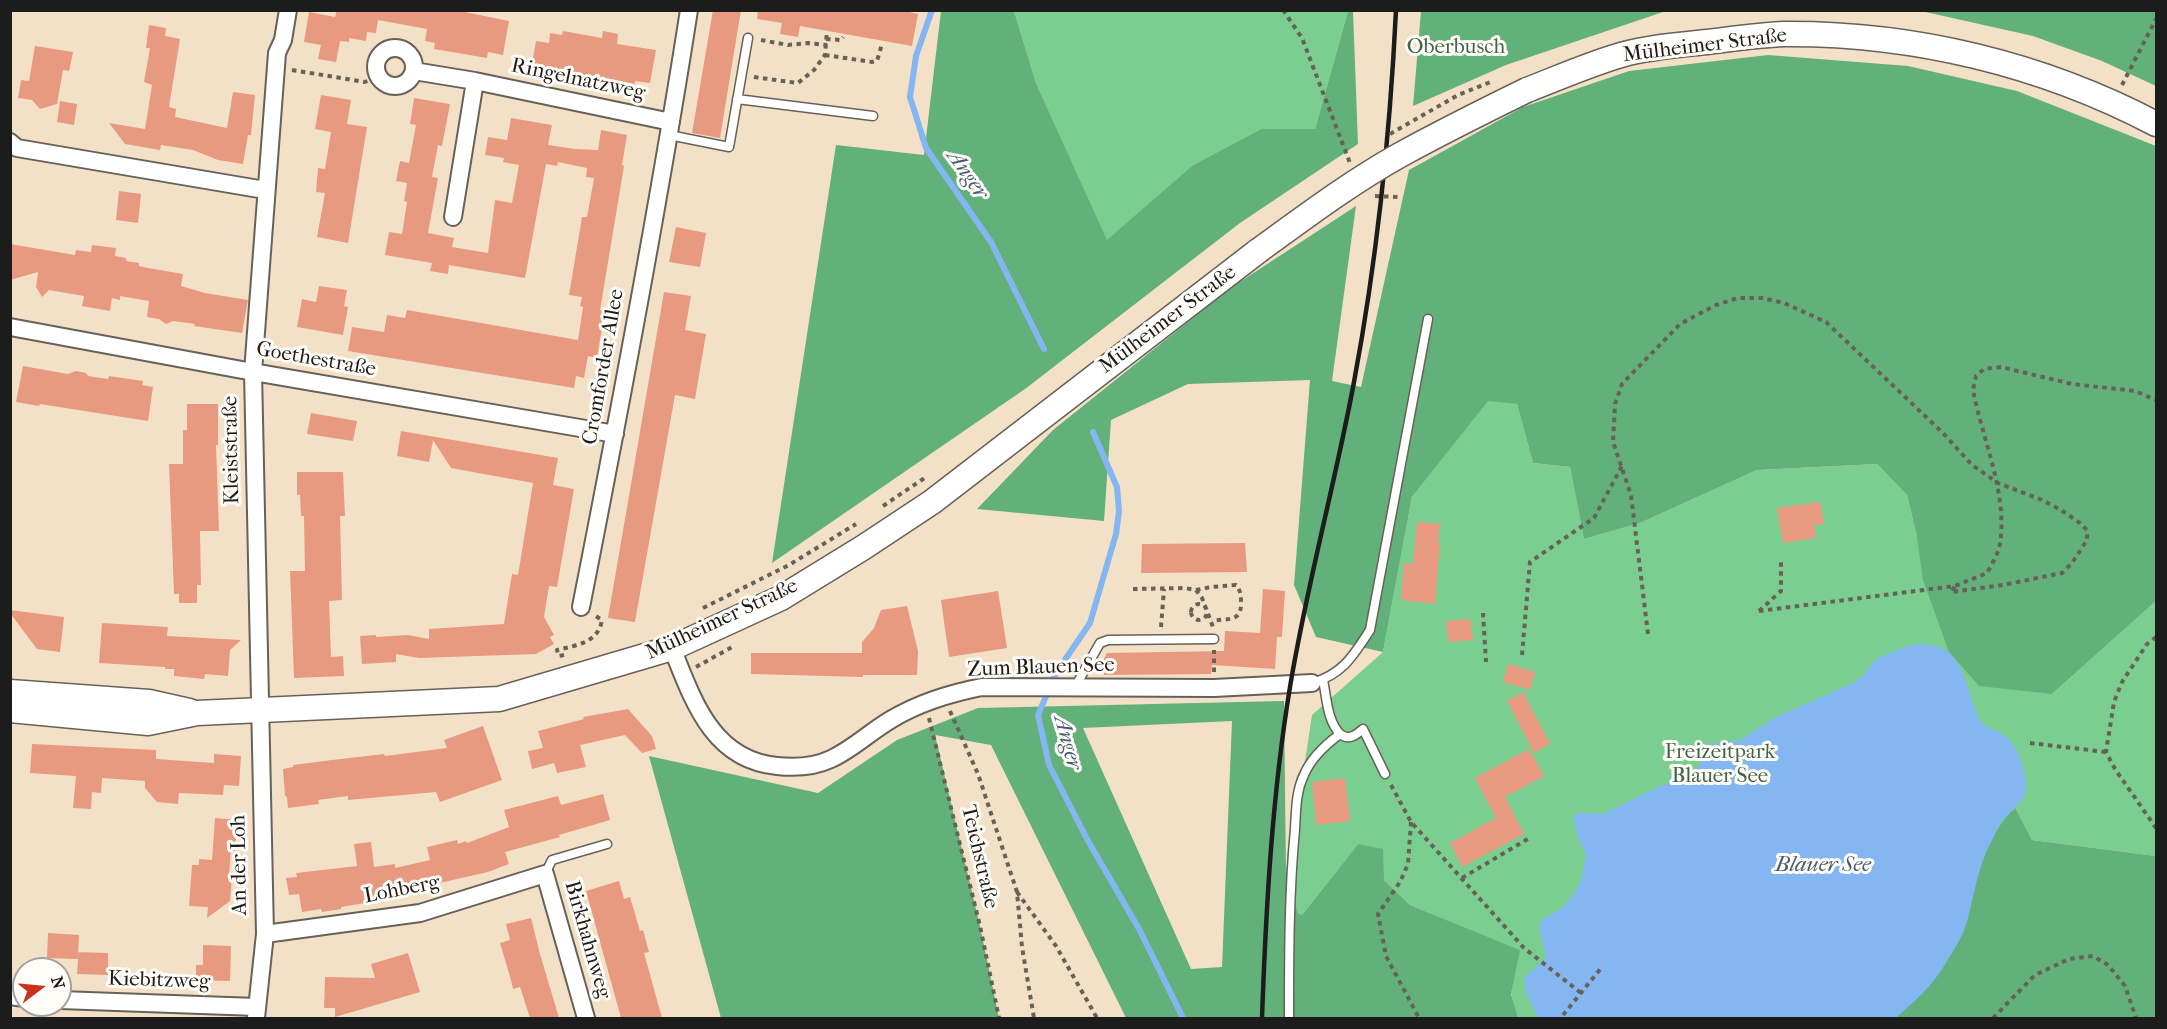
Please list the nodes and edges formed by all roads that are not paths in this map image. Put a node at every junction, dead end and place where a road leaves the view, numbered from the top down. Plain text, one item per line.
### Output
1 (288, 10) edge
2 (689, 10) edge
3 (748, 38) road end
4 (414, 71) junction
5 (475, 81) junction
6 (737, 99) junction
7 (873, 116) dead end
8 (2157, 124) edge
9 (670, 129) junction
10 (10, 142) edge
11 (265, 190) junction
12 (453, 217) dead end
13 (1428, 319) dead end
14 (10, 327) edge
15 (253, 372) junction
16 (615, 435) junction
17 (581, 607) road end
18 (1214, 639) road end
19 (672, 648) junction
20 (1318, 682) junction
21 (1070, 688) junction
22 (10, 692) edge
23 (10, 710) edge
24 (259, 710) junction
25 (197, 713) junction
26 (1340, 734) junction
27 (1385, 774) dead end
28 (607, 844) dead end
29 (545, 874) junction
30 (265, 934) junction
31 (72, 1001) edge
32 (257, 1013) edge
33 (586, 1018) edge
34 (1288, 1018) edge

1 - 11 street, Kleiststraße
2 - 9 street, Cromforder Allee
3 - 6 lane
4 - 4 street
4 - 5 street, Ringelnatzweg
5 - 9 street, Ringelnatzweg
5 - 12 street
6 - 7 lane
6 - 9 lane
8 - 19 main road, Mülheimer Straße, bridge
9 - 16 street, Cromforder Allee
10 - 11 street
11 - 15 street, Kleiststraße
13 - 20 lane
14 - 15 street, Goethestraße
15 - 16 street, Goethestraße
15 - 24 street, Kleiststraße
16 - 17 street, Cromforder Allee
18 - 21 lane
19 - 21 street, Zum Blauen See
19 - 24 main road, Mülheimer Straße
20 - 21 street, Zum Blauen See
20 - 26 lane
22 - 25 main road, Mülheimer Straße
23 - 25 main road, Mülheimer Straße
24 - 25 main road, Mülheimer Straße
24 - 30 street, An der Loh
26 - 27 lane
26 - 34 lane
28 - 29 lane
29 - 30 street, Lohberg
29 - 33 street, Birkhahnweg
30 - 32 street, An der Loh
31 - 32 street, Kiebitzweg

